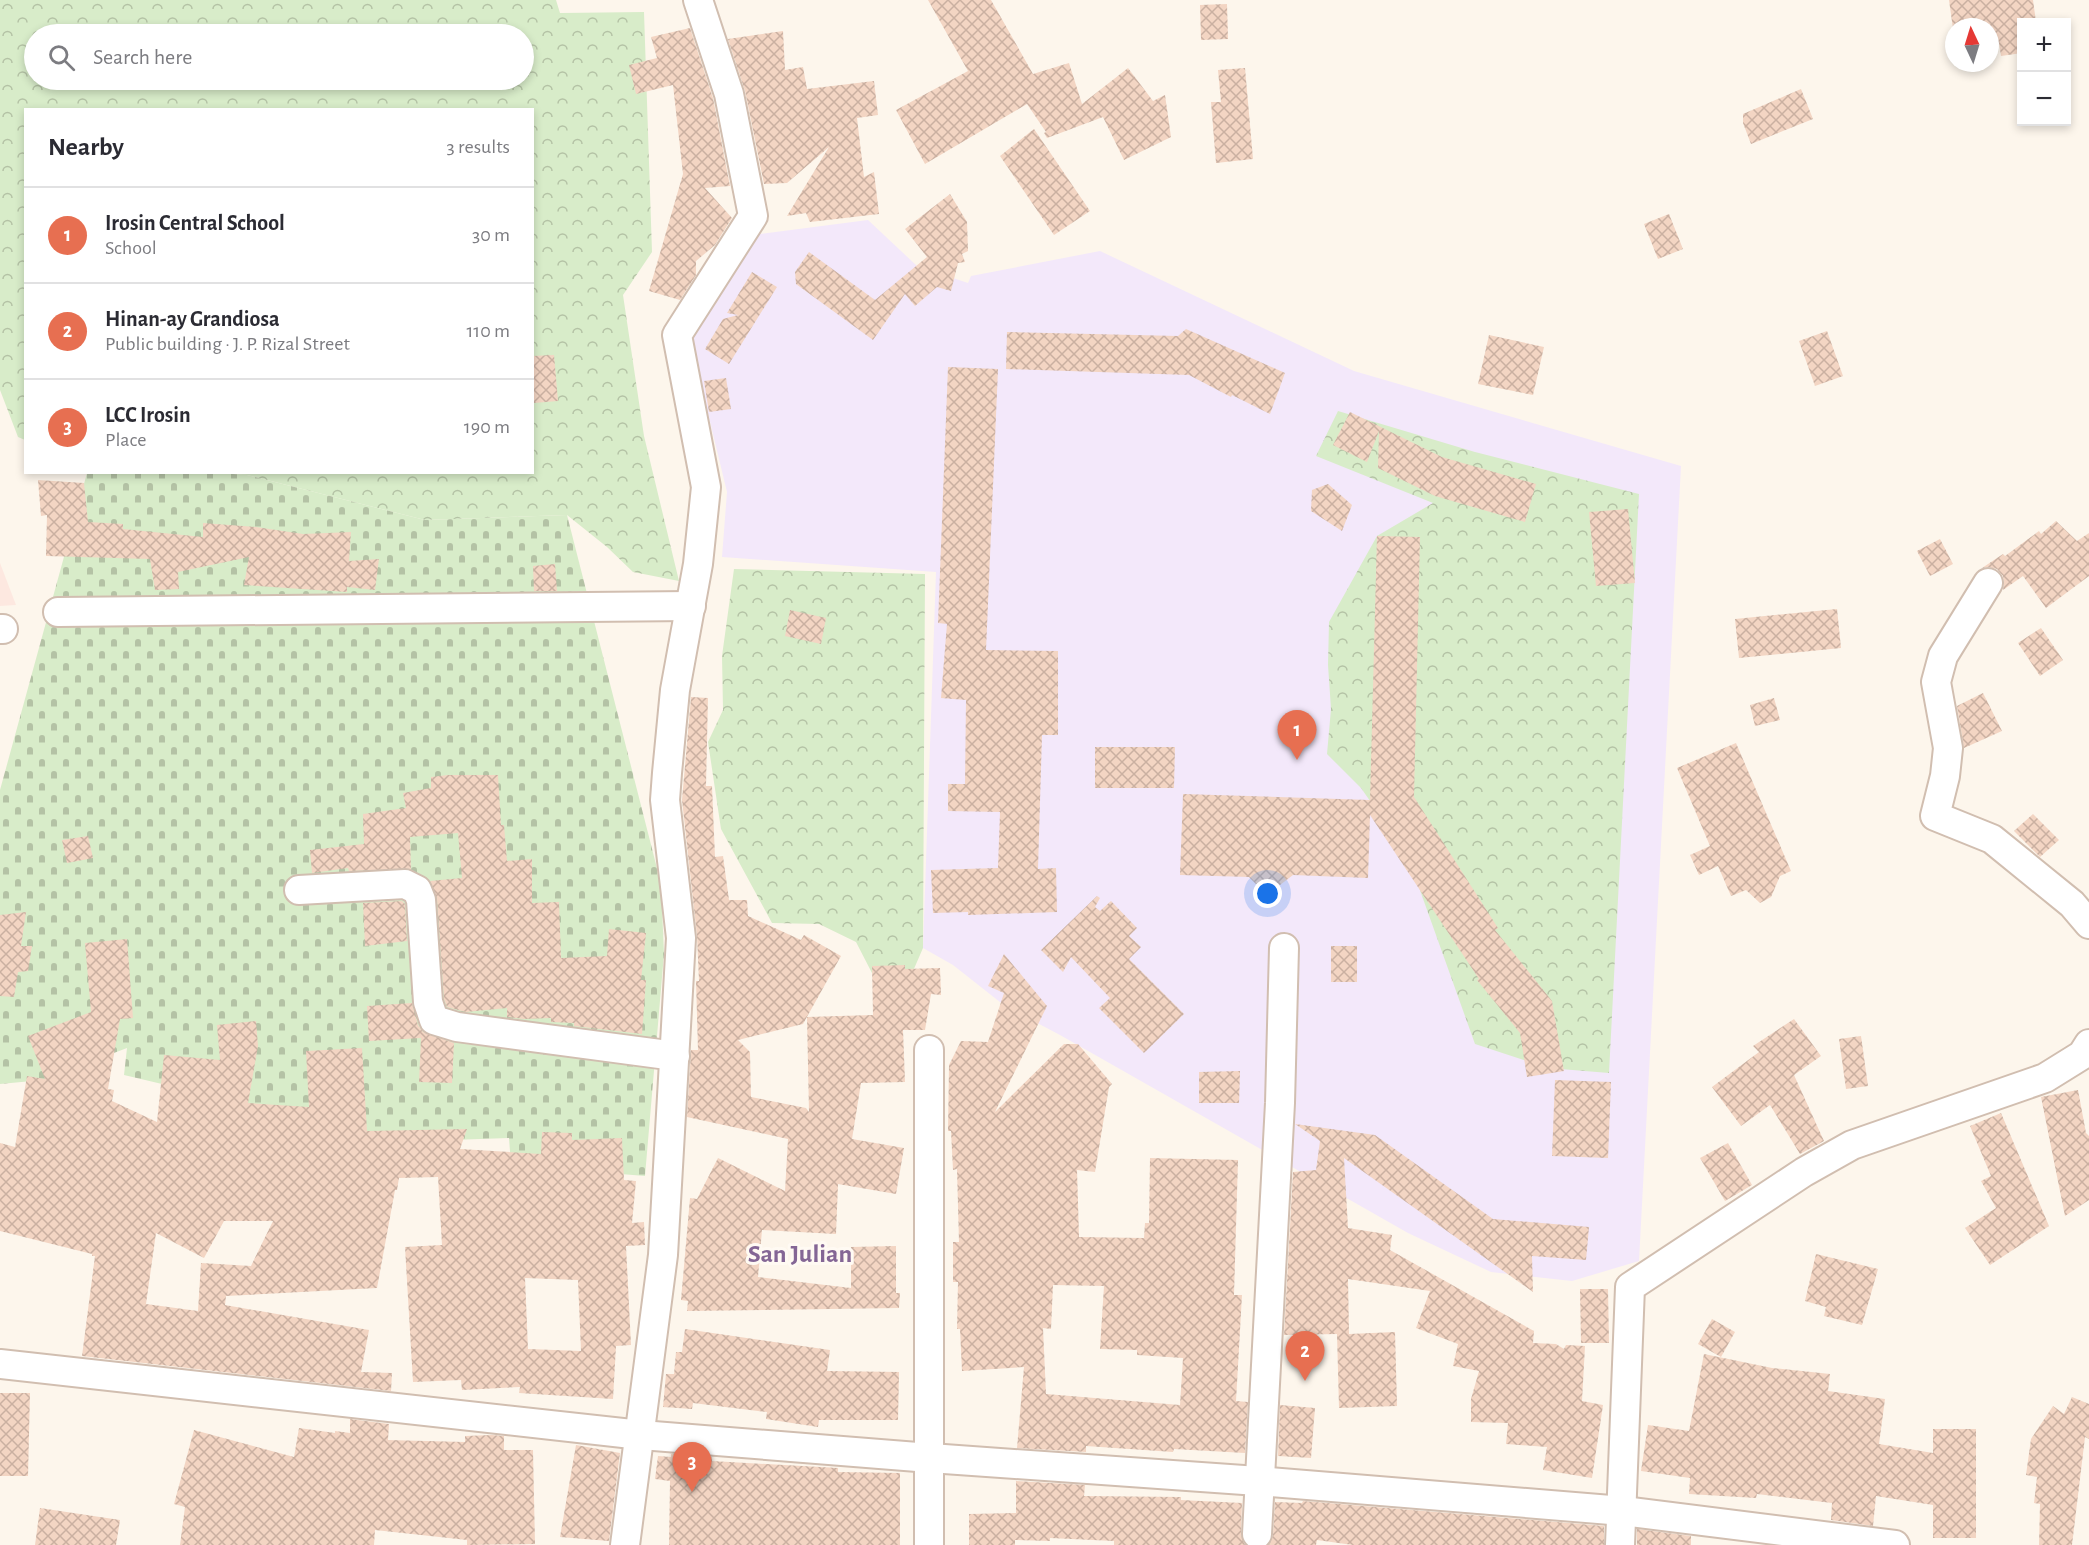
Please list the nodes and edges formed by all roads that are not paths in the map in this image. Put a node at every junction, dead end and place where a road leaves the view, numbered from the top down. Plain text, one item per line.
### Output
1 (698, 0) edge
2 (1988, 583) dead end
3 (691, 606) junction
4 (58, 612) dead end
5 (299, 890) dead end
6 (2089, 924) edge
7 (1284, 948) dead end
8 (929, 1050) dead end
9 (2087, 1055) edge
10 (675, 1056) junction
11 (0, 1364) edge
12 (640, 1435) junction
13 (930, 1458) junction
14 (1258, 1481) junction
15 (1623, 1511) junction
16 (1257, 1534) dead end
17 (625, 1545) edge
18 (929, 1545) edge
19 (1620, 1545) edge
20 (1895, 1545) edge

1 - 3 street
2 - 6 street
3 - 4 street
3 - 10 street
5 - 10 street
7 - 14 street
8 - 13 street
9 - 15 street
10 - 12 street
11 - 12 street
12 - 13 street
12 - 17 street
13 - 14 street
13 - 18 street
14 - 15 street
14 - 16 street
15 - 19 street
15 - 20 street

